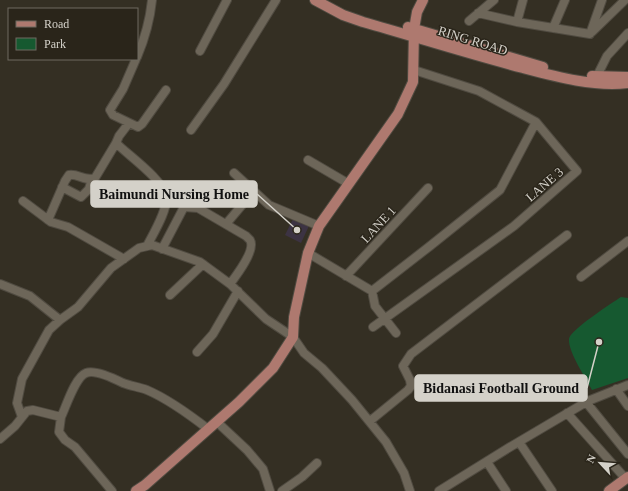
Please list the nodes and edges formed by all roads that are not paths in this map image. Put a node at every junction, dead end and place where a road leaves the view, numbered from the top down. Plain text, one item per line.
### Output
1 (152, 0) edge
2 (227, 0) edge
3 (276, 0) edge
4 (315, 0) edge
5 (328, 0) edge
6 (423, 0) edge
7 (494, 0) edge
8 (523, 0) edge
9 (565, 0) edge
10 (602, 0) edge
11 (625, 0) edge
12 (478, 13) junction
13 (470, 20) dead end
14 (517, 22) junction
15 (554, 28) junction
16 (414, 32) junction
17 (628, 33) edge
18 (590, 34) junction
19 (200, 51) dead end
20 (138, 56) edge
21 (136, 60) edge
22 (414, 70) junction
23 (597, 76) junction
24 (628, 77) edge
25 (628, 83) edge
26 (166, 90) dead end
27 (536, 122) junction
28 (129, 123) junction
29 (191, 130) dead end
30 (116, 143) junction
31 (308, 160) dead end
32 (234, 173) dead end
33 (92, 179) junction
34 (349, 184) junction
35 (62, 187) junction
36 (428, 188) dead end
37 (254, 191) junction
38 (23, 201) dead end
39 (48, 220) junction
40 (226, 224) junction
41 (319, 226) junction
42 (567, 235) dead end
43 (628, 241) edge
44 (147, 246) junction
45 (162, 249) junction
46 (308, 253) junction
47 (124, 259) junction
48 (203, 264) junction
49 (346, 276) junction
50 (581, 276) dead end
51 (0, 284) edge
52 (230, 284) junction
53 (238, 291) junction
54 (372, 291) junction
55 (170, 295) dead end
56 (385, 318) junction
57 (60, 320) junction
58 (373, 327) dead end
59 (396, 334) dead end
60 (293, 337) junction
61 (197, 352) dead end
62 (628, 385) edge
63 (616, 389) junction
64 (586, 402) junction
65 (628, 406) edge
66 (567, 413) junction
67 (22, 417) junction
68 (61, 417) junction
69 (217, 422) junction
70 (370, 422) junction
71 (208, 429) junction
72 (0, 439) edge
73 (518, 442) junction
74 (628, 454) edge
75 (487, 462) junction
76 (317, 463) dead end
77 (627, 480) edge
78 (408, 489) edge
79 (112, 491) edge
80 (136, 491) edge
81 (270, 491) edge
82 (282, 491) edge
83 (439, 491) edge
84 (506, 491) edge
85 (552, 491) edge
86 (608, 491) edge
87 (617, 491) edge

1 - 20 street
2 - 19 street
3 - 29 street
4 - 16 main road, RING ROAD
5 - 16 main road, RING ROAD
6 - 16 main road
7 - 12 street
8 - 14 street
9 - 15 street
10 - 18 street
11 - 18 street
12 - 13 street
12 - 14 street
14 - 15 street
15 - 18 street
16 - 22 main road
16 - 23 main road
16 - 25 main road, RING ROAD
17 - 23 street
21 - 28 street
22 - 27 street
22 - 34 main road
23 - 24 main road
26 - 28 street
27 - 54 street
27 - 56 street, LANE 3
28 - 30 street
30 - 33 street
30 - 44 street
31 - 34 street
32 - 37 street
33 - 35 street
33 - 35 street
34 - 41 main road
35 - 39 street
36 - 49 street, LANE 1
37 - 40 street
37 - 41 street
38 - 39 street
39 - 47 street
40 - 45 street
40 - 52 street
41 - 46 main road
42 - 70 street
43 - 50 street
44 - 45 street
44 - 47 street
45 - 48 street
46 - 49 street
46 - 60 main road
47 - 57 street
48 - 52 street
48 - 55 street
49 - 54 street
51 - 57 street
52 - 53 street
53 - 60 street
53 - 61 street
54 - 56 street
56 - 58 street
56 - 59 street
57 - 67 street
60 - 69 main road
60 - 70 street
62 - 63 street
63 - 64 street
63 - 65 street
64 - 66 street
64 - 74 street
66 - 73 street
66 - 77 street
67 - 68 street
67 - 72 street
68 - 71 street
68 - 79 street
69 - 71 main road
69 - 81 street
70 - 78 street
71 - 80 main road
73 - 75 street
73 - 85 street
75 - 83 street
75 - 84 street
76 - 82 street
77 - 86 main road
77 - 87 main road

